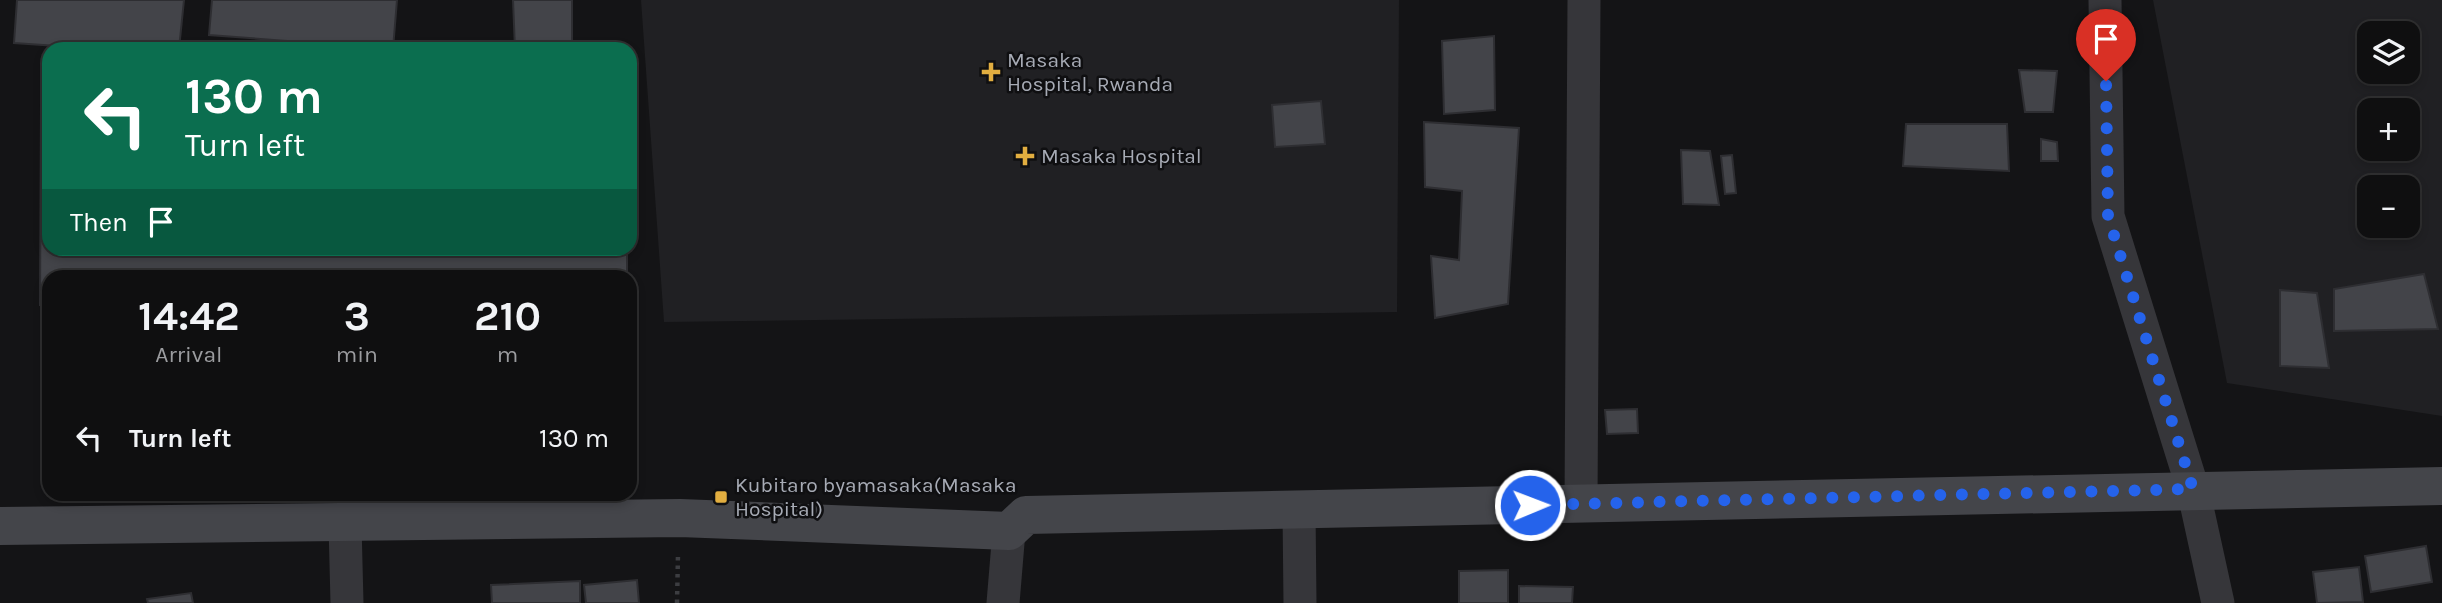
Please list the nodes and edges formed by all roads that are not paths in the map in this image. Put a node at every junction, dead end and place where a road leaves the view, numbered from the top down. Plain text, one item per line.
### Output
1 (1584, 0) edge
2 (2105, 0) edge
3 (2442, 486) edge
4 (2193, 489) junction
5 (1581, 504) junction
6 (1299, 510) junction
7 (345, 524) junction
8 (0, 526) edge
9 (1009, 531) junction
10 (347, 603) edge
11 (1003, 603) edge
12 (1300, 603) edge
13 (2218, 603) edge

1 - 5 street
2 - 4 street
3 - 4 street
4 - 5 street
4 - 13 street
5 - 6 street
6 - 9 street
6 - 12 street
7 - 8 street
7 - 9 street
7 - 10 street
9 - 11 street

